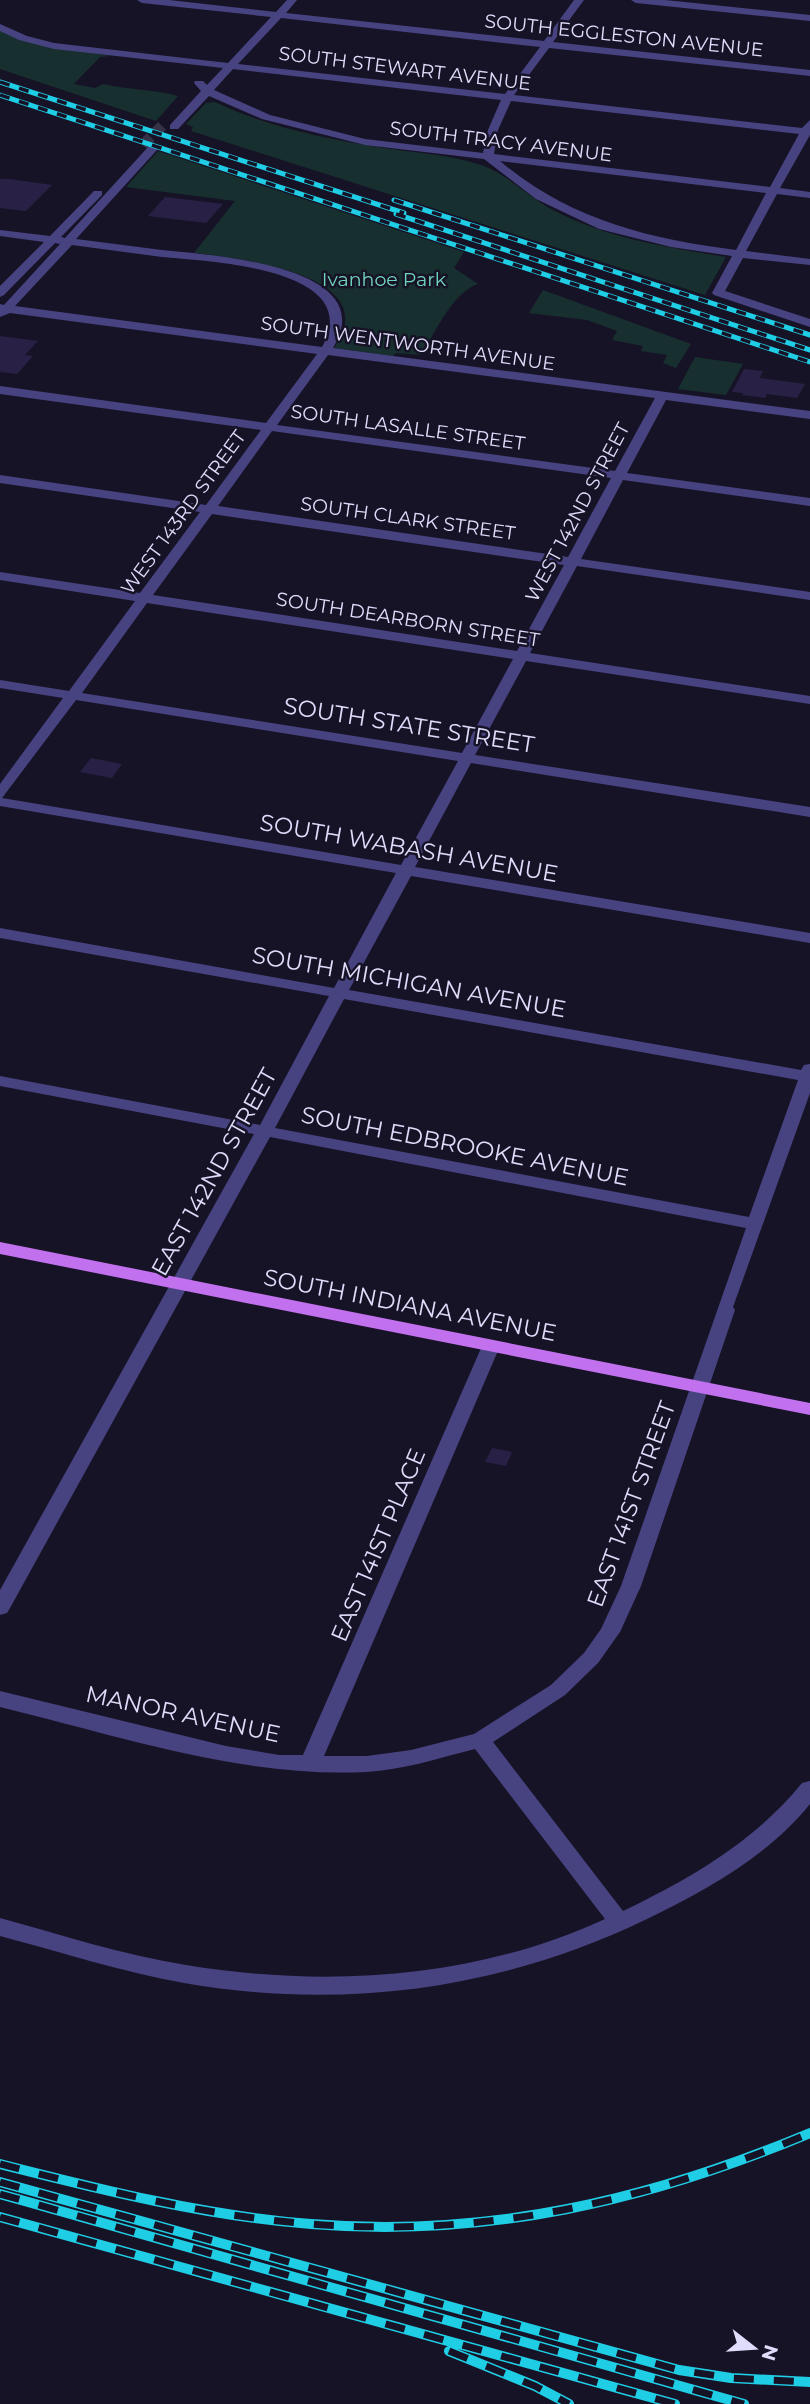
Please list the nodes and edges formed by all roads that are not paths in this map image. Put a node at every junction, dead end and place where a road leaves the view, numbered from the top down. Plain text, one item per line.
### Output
1 (142, 0) edge
2 (292, 0) edge
3 (579, 0) edge
4 (636, 0) edge
5 (275, 1) edge
6 (263, 13) junction
7 (278, 15) junction
8 (810, 18) edge
9 (251, 26) dead end
10 (0, 27) edge
11 (547, 44) junction
12 (228, 51) dead end
13 (216, 64) junction
14 (230, 66) junction
15 (810, 73) edge
16 (203, 87) junction
17 (507, 98) junction
18 (169, 125) tunnel mouth
19 (809, 129) edge
20 (148, 147) tunnel mouth
21 (488, 157) junction
22 (110, 189) junction
23 (774, 191) junction
24 (810, 195) edge
25 (0, 233) edge
26 (50, 240) junction
27 (69, 242) junction
28 (739, 254) junction
29 (810, 262) edge
30 (0, 293) edge
31 (2, 311) edge
32 (810, 323) edge
33 (325, 351) junction
34 (0, 390) edge
35 (662, 396) junction
36 (810, 415) edge
37 (269, 427) junction
38 (619, 475) junction
39 (0, 478) edge
40 (810, 502) edge
41 (209, 509) junction
42 (573, 562) junction
43 (0, 576) edge
44 (810, 596) edge
45 (143, 598) junction
46 (521, 656) junction
47 (0, 684) edge
48 (72, 695) junction
49 (810, 700) edge
50 (467, 758) junction
51 (0, 794) edge
52 (0, 802) edge
53 (810, 812) edge
54 (406, 870) junction
55 (0, 933) edge
56 (810, 938) edge
57 (340, 993) junction
58 (809, 1074) edge
59 (0, 1082) edge
60 (264, 1131) junction
61 (756, 1224) junction
62 (0, 1248) edge
63 (181, 1285) junction
64 (491, 1346) junction
65 (700, 1387) junction
66 (810, 1409) edge
67 (0, 1608) edge
68 (0, 1699) edge
69 (480, 1740) junction
70 (310, 1763) junction
71 (810, 1789) edge
72 (619, 1922) junction
73 (0, 1927) edge

1 - 6 street, SOUTH EGGLESTON AVENUE
2 - 7 street
3 - 11 street
4 - 8 street
5 - 6 street
6 - 7 street, SOUTH EGGLESTON AVENUE
6 - 9 street
7 - 11 street, SOUTH EGGLESTON AVENUE
7 - 14 street
10 - 13 street, SOUTH STEWART AVENUE
11 - 15 street, SOUTH EGGLESTON AVENUE
11 - 17 street
12 - 13 street
13 - 14 street, SOUTH STEWART AVENUE
13 - 16 street
14 - 16 street
14 - 17 street, SOUTH STEWART AVENUE
16 - 18 street
16 - 21 street, SOUTH TRACY AVENUE
17 - 19 street, SOUTH STEWART AVENUE
17 - 21 street
19 - 23 street
20 - 22 street
21 - 23 street, SOUTH TRACY AVENUE
21 - 28 street
22 - 26 street
22 - 27 street
23 - 24 street, SOUTH TRACY AVENUE
23 - 28 street
25 - 26 street
26 - 27 street
26 - 30 street
27 - 31 street
27 - 33 street, WEST 143RD STREET
28 - 29 street
28 - 32 street
31 - 33 street, SOUTH WENTWORTH AVENUE
33 - 35 street, SOUTH WENTWORTH AVENUE
33 - 37 street, WEST 143RD STREET
34 - 37 street, SOUTH LASALLE STREET
35 - 36 street, SOUTH WENTWORTH AVENUE
35 - 38 street, WEST 142ND STREET
37 - 38 street, SOUTH LASALLE STREET
37 - 41 street, WEST 143RD STREET
38 - 40 street, SOUTH LASALLE STREET
38 - 42 street, WEST 142ND STREET
39 - 41 street, SOUTH CLARK STREET
41 - 42 street, SOUTH CLARK STREET
41 - 45 street, WEST 143RD STREET
42 - 44 street, SOUTH CLARK STREET
42 - 46 street, WEST 142ND STREET
43 - 45 street, SOUTH DEARBORN STREET
45 - 46 street, SOUTH DEARBORN STREET
45 - 48 street, WEST 143RD STREET
46 - 49 street, SOUTH DEARBORN STREET
46 - 50 street, WEST 142ND STREET
47 - 48 street, SOUTH STATE STREET
48 - 50 street, SOUTH STATE STREET
48 - 51 street, WEST 143RD STREET
50 - 53 street, SOUTH STATE STREET
50 - 54 street, EAST 142ND STREET
52 - 54 street, SOUTH WABASH AVENUE
54 - 56 street, SOUTH WABASH AVENUE
54 - 57 street, EAST 142ND STREET
55 - 57 street, SOUTH MICHIGAN AVENUE
57 - 58 street, SOUTH MICHIGAN AVENUE
57 - 60 street, EAST 142ND STREET
58 - 61 street, EAST 141ST STREET
59 - 60 street, SOUTH EDBROOKE AVENUE
60 - 61 street, SOUTH EDBROOKE AVENUE
60 - 63 street, EAST 142ND STREET
61 - 65 street, EAST 141ST STREET
62 - 63 main road, SOUTH INDIANA AVENUE
63 - 64 main road, SOUTH INDIANA AVENUE
63 - 67 street, EAST 142ND STREET
64 - 65 main road, SOUTH INDIANA AVENUE
64 - 70 street, EAST 141ST PLACE
65 - 66 main road, SOUTH INDIANA AVENUE
65 - 69 street, EAST 141ST STREET
68 - 70 street, MANOR AVENUE
69 - 70 street, MANOR AVENUE
69 - 72 street
71 - 72 street
72 - 73 street

